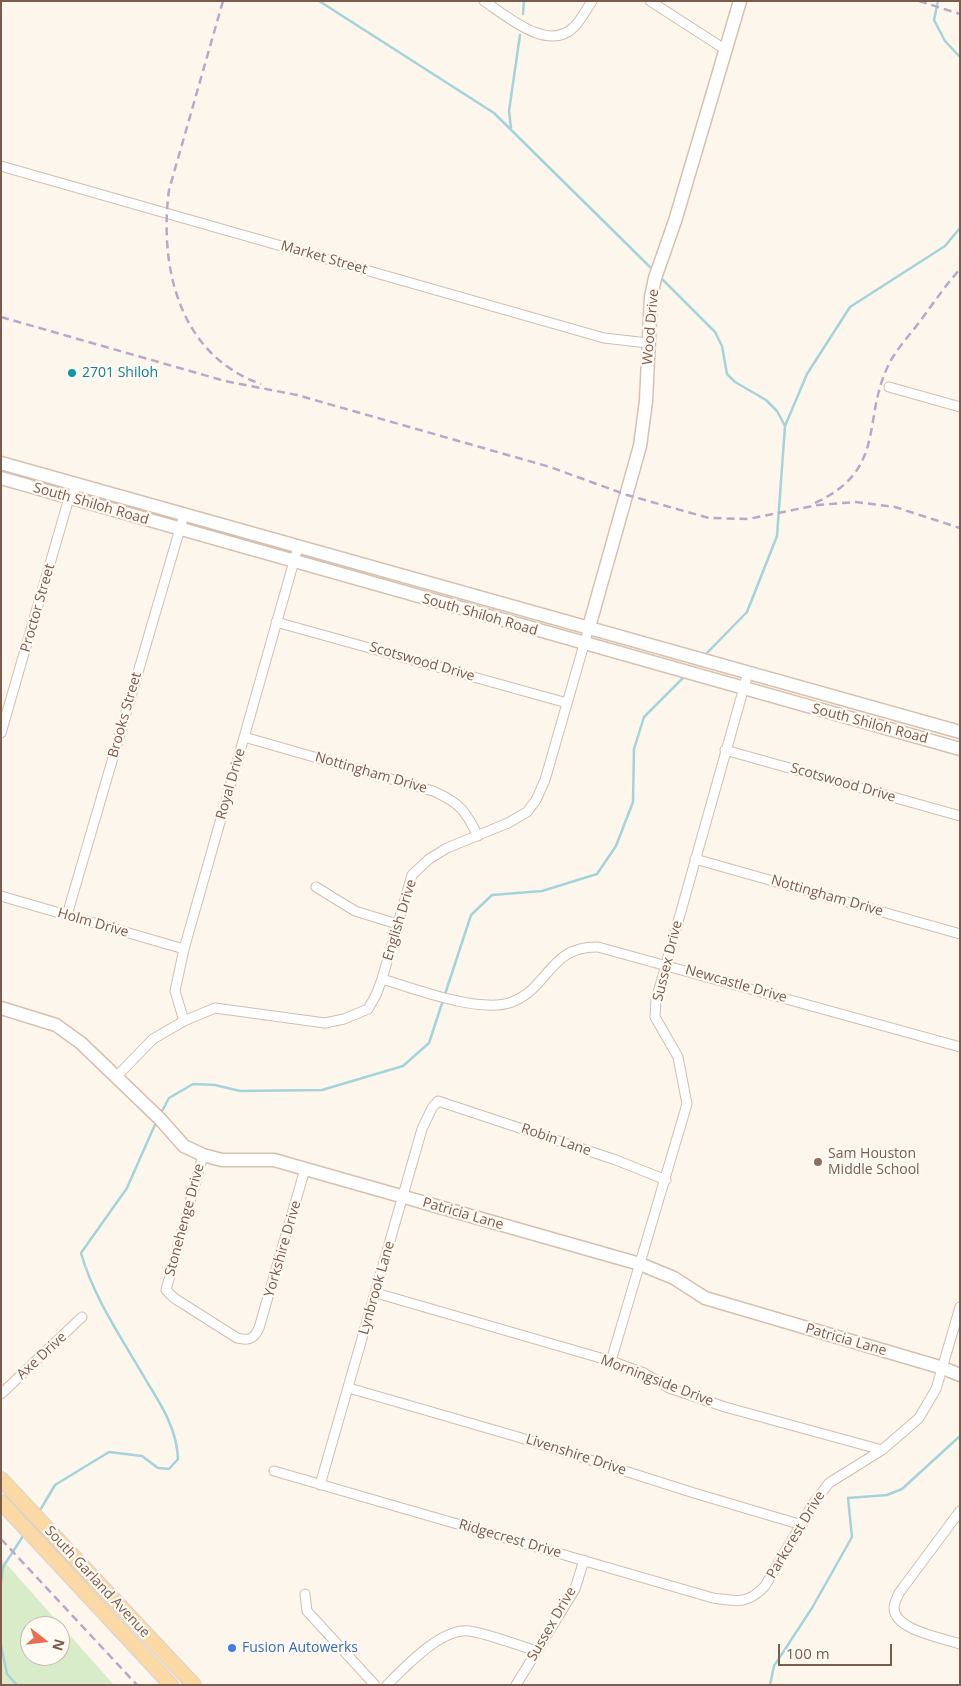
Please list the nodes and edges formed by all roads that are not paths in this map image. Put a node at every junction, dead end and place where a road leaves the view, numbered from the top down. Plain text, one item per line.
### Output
1 (484, 1) edge
2 (592, 1) edge
3 (650, 1) edge
4 (740, 1) edge
5 (726, 50) junction
6 (1, 166) edge
7 (648, 343) junction
8 (889, 387) dead end
9 (960, 407) edge
10 (1, 463) edge
11 (1, 478) edge
12 (78, 485) junction
13 (69, 498) junction
14 (184, 515) junction
15 (180, 529) junction
16 (298, 547) junction
17 (294, 562) junction
18 (276, 622) junction
19 (588, 627) junction
20 (584, 644) junction
21 (748, 673) junction
22 (743, 689) junction
23 (567, 703) junction
24 (960, 732) edge
25 (1, 733) edge
26 (244, 737) junction
27 (960, 749) edge
28 (725, 750) junction
29 (960, 816) edge
30 (478, 836) junction
31 (695, 859) junction
32 (316, 887) dead end
33 (1, 896) edge
34 (67, 916) junction
35 (397, 924) junction
36 (960, 934) edge
37 (184, 950) junction
38 (666, 964) junction
39 (382, 979) junction
40 (1, 1008) edge
41 (184, 1020) junction
42 (960, 1047) edge
43 (116, 1077) junction
44 (446, 1102) joint
45 (203, 1155) junction
46 (305, 1169) junction
47 (666, 1180) junction
48 (403, 1197) junction
49 (640, 1264) junction
50 (376, 1293) junction
51 (960, 1308) edge
52 (82, 1318) dead end
53 (259, 1328) joint
54 (611, 1361) junction
55 (943, 1368) junction
56 (960, 1375) edge
57 (349, 1388) junction
58 (1, 1394) edge
59 (882, 1450) junction
60 (274, 1471) dead end
61 (1, 1479) edge
62 (320, 1485) junction
63 (1, 1502) edge
64 (959, 1513) edge
65 (802, 1525) junction
66 (584, 1560) junction
67 (304, 1594) dead end
68 (747, 1600) joint
69 (960, 1644) edge
70 (536, 1651) junction
71 (171, 1685) edge
72 (194, 1685) edge
73 (375, 1685) edge
74 (387, 1685) edge
75 (516, 1685) edge

1 - 2 street
3 - 5 street
4 - 5 main road, Wood Drive
5 - 7 main road, Wood Drive
6 - 7 street, Market Street
7 - 19 main road, Wood Drive
8 - 9 street
10 - 12 main road, South Shiloh Road
11 - 13 main road, South Shiloh Road
12 - 13 street, Proctor Street
12 - 14 main road, South Shiloh Road
13 - 15 main road, South Shiloh Road
13 - 25 street, Proctor Street
14 - 15 street, Brooks Street
14 - 16 main road, South Shiloh Road
15 - 17 main road, South Shiloh Road
15 - 34 street, Brooks Street
16 - 17 street, Royal Drive
16 - 19 main road, South Shiloh Road
17 - 18 street, Royal Drive
17 - 20 main road, South Shiloh Road
18 - 23 street, Scotswood Drive
18 - 26 street, Royal Drive
19 - 20 street, English Drive
19 - 21 main road, South Shiloh Road
20 - 22 main road, South Shiloh Road
20 - 23 street, English Drive
21 - 22 street, Sussex Drive
21 - 24 main road, South Shiloh Road
22 - 27 main road, South Shiloh Road
22 - 28 street, Sussex Drive
23 - 30 street, English Drive
26 - 30 street, Nottingham Drive
26 - 37 street, Royal Drive
28 - 29 street, Scotswood Drive
28 - 31 street, Sussex Drive
30 - 35 street, English Drive
31 - 36 street, Nottingham Drive
31 - 38 street, Sussex Drive
32 - 35 street
33 - 34 street, Holm Drive
34 - 37 street, Holm Drive
35 - 39 street, English Drive
37 - 41 street, Royal Drive
38 - 39 street, Newcastle Drive
38 - 42 street, Newcastle Drive
38 - 47 street, Sussex Drive
39 - 41 street, English Drive
40 - 43 main road, Patricia Lane
41 - 43 street, English Drive
43 - 45 main road, Patricia Lane
44 - 47 street, Robin Lane
44 - 48 street, Lynbrook Lane
45 - 46 main road, Patricia Lane
45 - 53 street, Stonehenge Drive
46 - 48 main road, Patricia Lane
46 - 53 street, Yorkshire Drive
47 - 49 street, Sussex Drive
48 - 49 main road, Patricia Lane
48 - 50 street, Lynbrook Lane
49 - 54 street, Sussex Drive
49 - 55 main road, Patricia Lane
50 - 54 street, Morningside Drive
50 - 57 street, Lynbrook Lane
51 - 55 street, Parkcrest Drive
52 - 58 street, Axe Drive
54 - 59 street, Morningside Drive
55 - 56 main road, Patricia Lane
55 - 59 street, Parkcrest Drive
57 - 62 street, Lynbrook Lane
57 - 65 street, Livenshire Drive
59 - 65 street, Parkcrest Drive
60 - 62 street, Ridgecrest Drive
61 - 72 main road, South Garland Avenue
62 - 66 street, Ridgecrest Drive
63 - 71 main road, South Garland Avenue
64 - 69 street
65 - 68 street, Parkcrest Drive
66 - 68 street, Ridgecrest Drive
66 - 70 street, Sussex Drive
67 - 73 street
70 - 74 street
70 - 75 street, Sussex Drive

